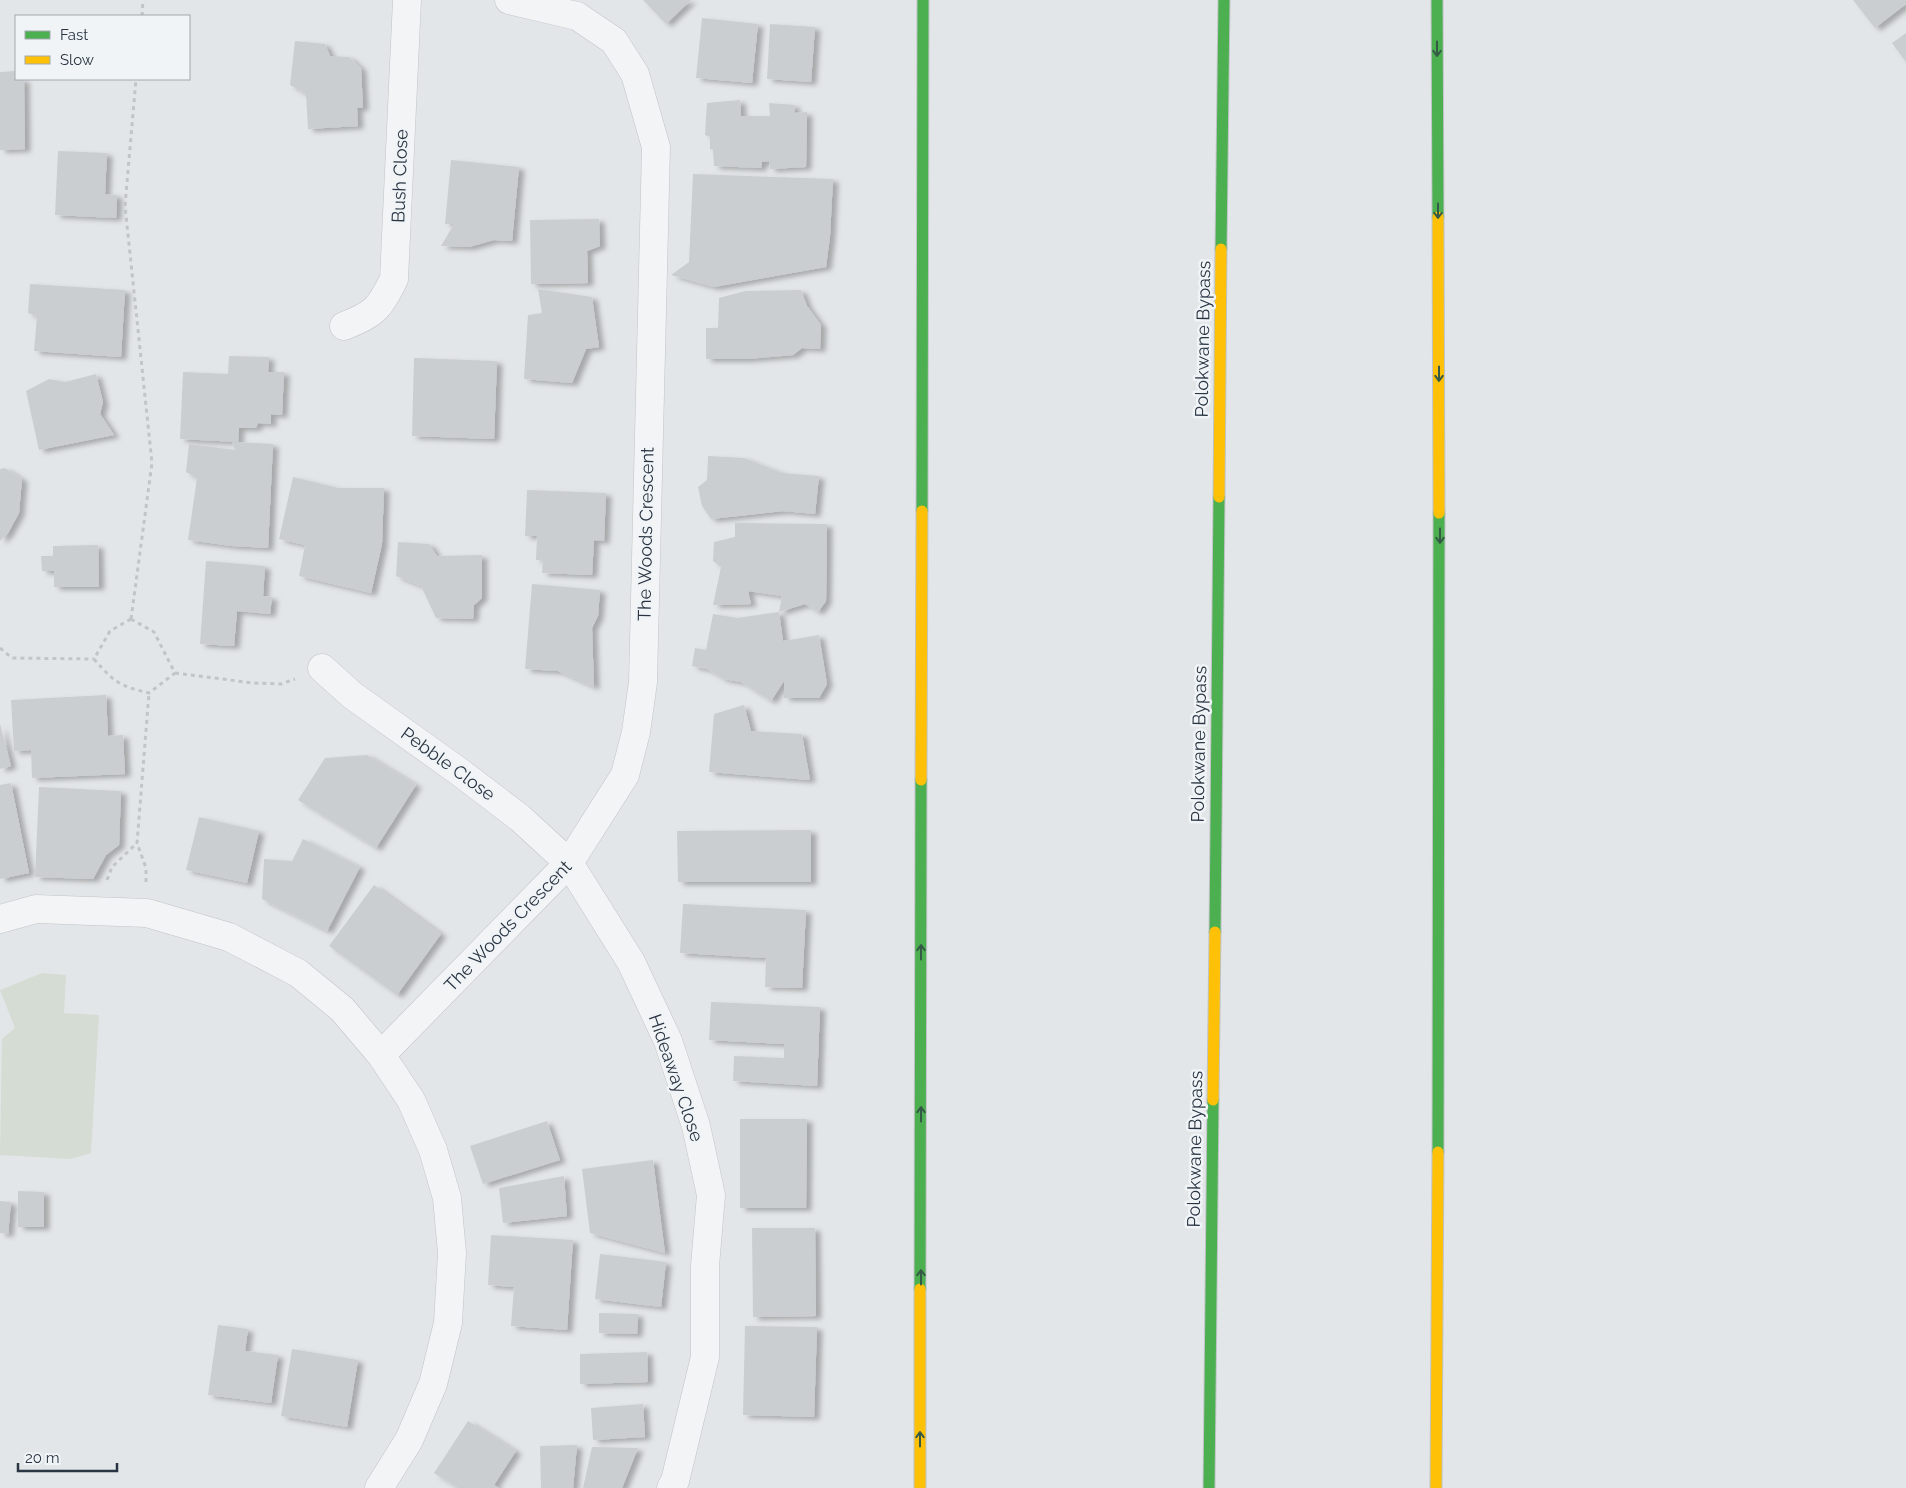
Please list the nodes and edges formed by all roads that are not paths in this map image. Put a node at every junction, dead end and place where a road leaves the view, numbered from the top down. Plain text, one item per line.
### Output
1 (407, 0) edge
2 (509, 0) edge
3 (923, 0) edge
4 (1224, 0) edge
5 (1437, 0) edge
6 (344, 326) dead end
7 (322, 668) road end
8 (569, 863) junction
9 (0, 919) edge
10 (381, 1056) junction
11 (379, 1488) edge
12 (671, 1488) edge
13 (920, 1488) edge
14 (1209, 1488) edge
15 (1436, 1488) edge

1 - 6 street, Bush Close
2 - 8 street, The Woods Crescent
13 -> 3 main road
4 - 14 main road, Polokwane Bypass
5 -> 15 main road
7 - 8 street, Pebble Close
8 - 10 street, The Woods Crescent
8 - 12 street, Hideaway Close
9 - 10 street
10 - 11 street

